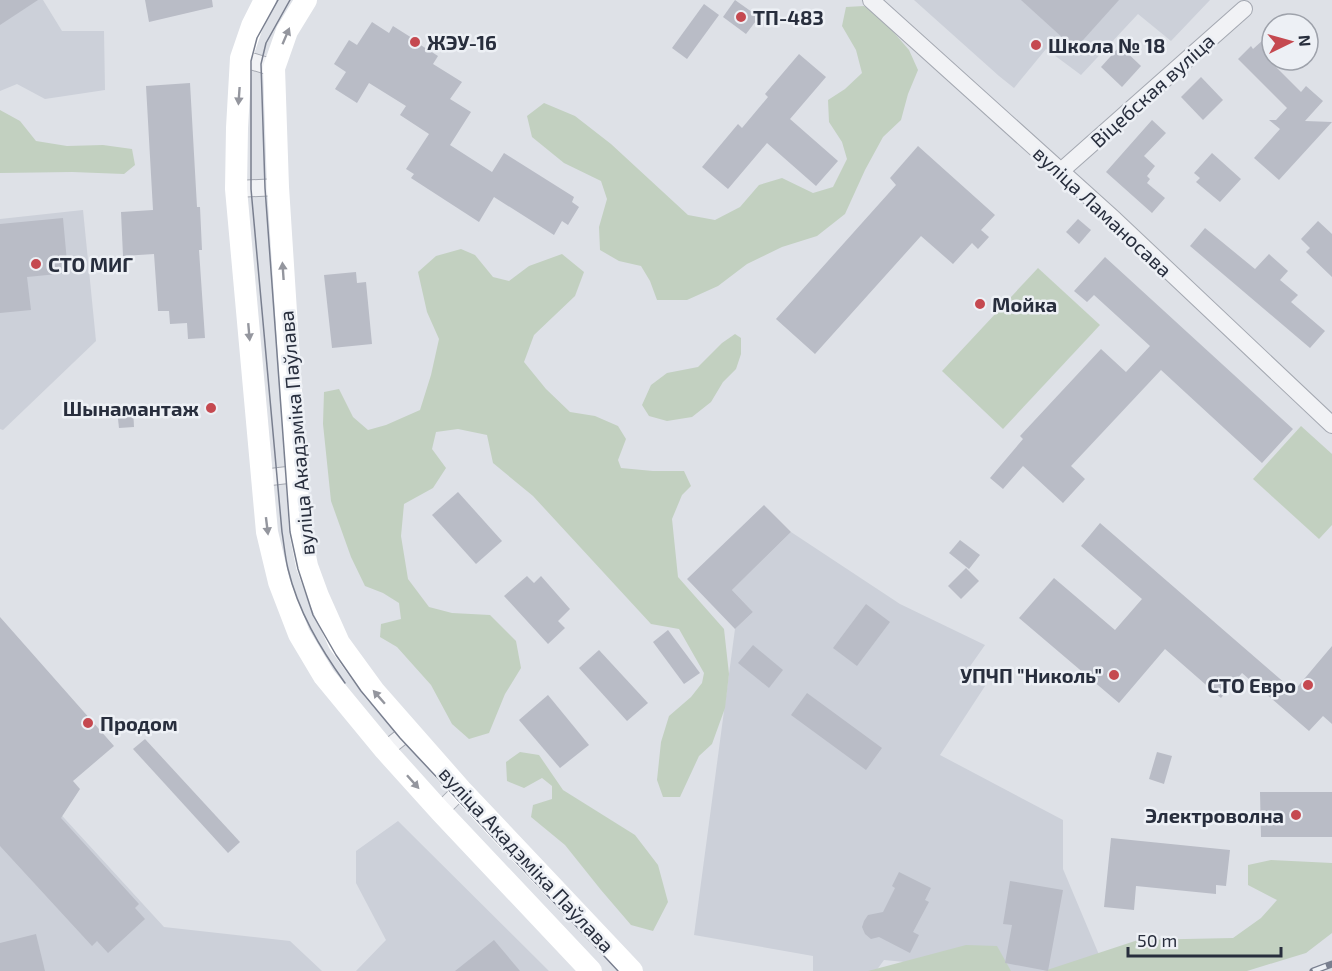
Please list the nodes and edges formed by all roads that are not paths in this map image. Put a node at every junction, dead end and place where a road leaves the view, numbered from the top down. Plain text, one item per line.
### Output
1 (265, 0) edge
2 (306, 0) edge
3 (871, 0) edge
4 (1244, 9) dead end
5 (241, 58) junction
6 (274, 68) junction
7 (1061, 171) junction
8 (278, 188) junction
9 (236, 189) junction
10 (1332, 425) edge
11 (296, 474) junction
12 (262, 478) junction
13 (409, 731) junction
14 (385, 750) junction
15 (461, 790) junction
16 (440, 811) junction
17 (591, 971) edge
18 (632, 971) edge

1 - 5 main road, вуліца Акадэміка Паўлава
6 -> 2 main road, вуліца Акадэміка Паўлава
3 - 7 street, вуліца Ламаносава
4 - 7 street, Віцебская вуліца
5 - 6 street
5 -> 9 main road, вуліца Акадэміка Паўлава
6 - 8 main road, вуліца Акадэміка Паўлава
7 - 10 street, вуліца Ламаносава
8 - 9 street
11 -> 8 main road, вуліца Акадэміка Паўлава
9 -> 12 main road, вуліца Акадэміка Паўлава
11 - 12 street
13 -> 11 main road, вуліца Акадэміка Паўлава
12 -> 14 main road, вуліца Акадэміка Паўлава
13 - 14 street
13 - 15 main road, вуліца Акадэміка Паўлава
14 -> 16 main road, вуліца Акадэміка Паўлава
15 - 16 street
15 - 18 main road, вуліца Акадэміка Паўлава
16 - 17 main road, вуліца Акадэміка Паўлава

